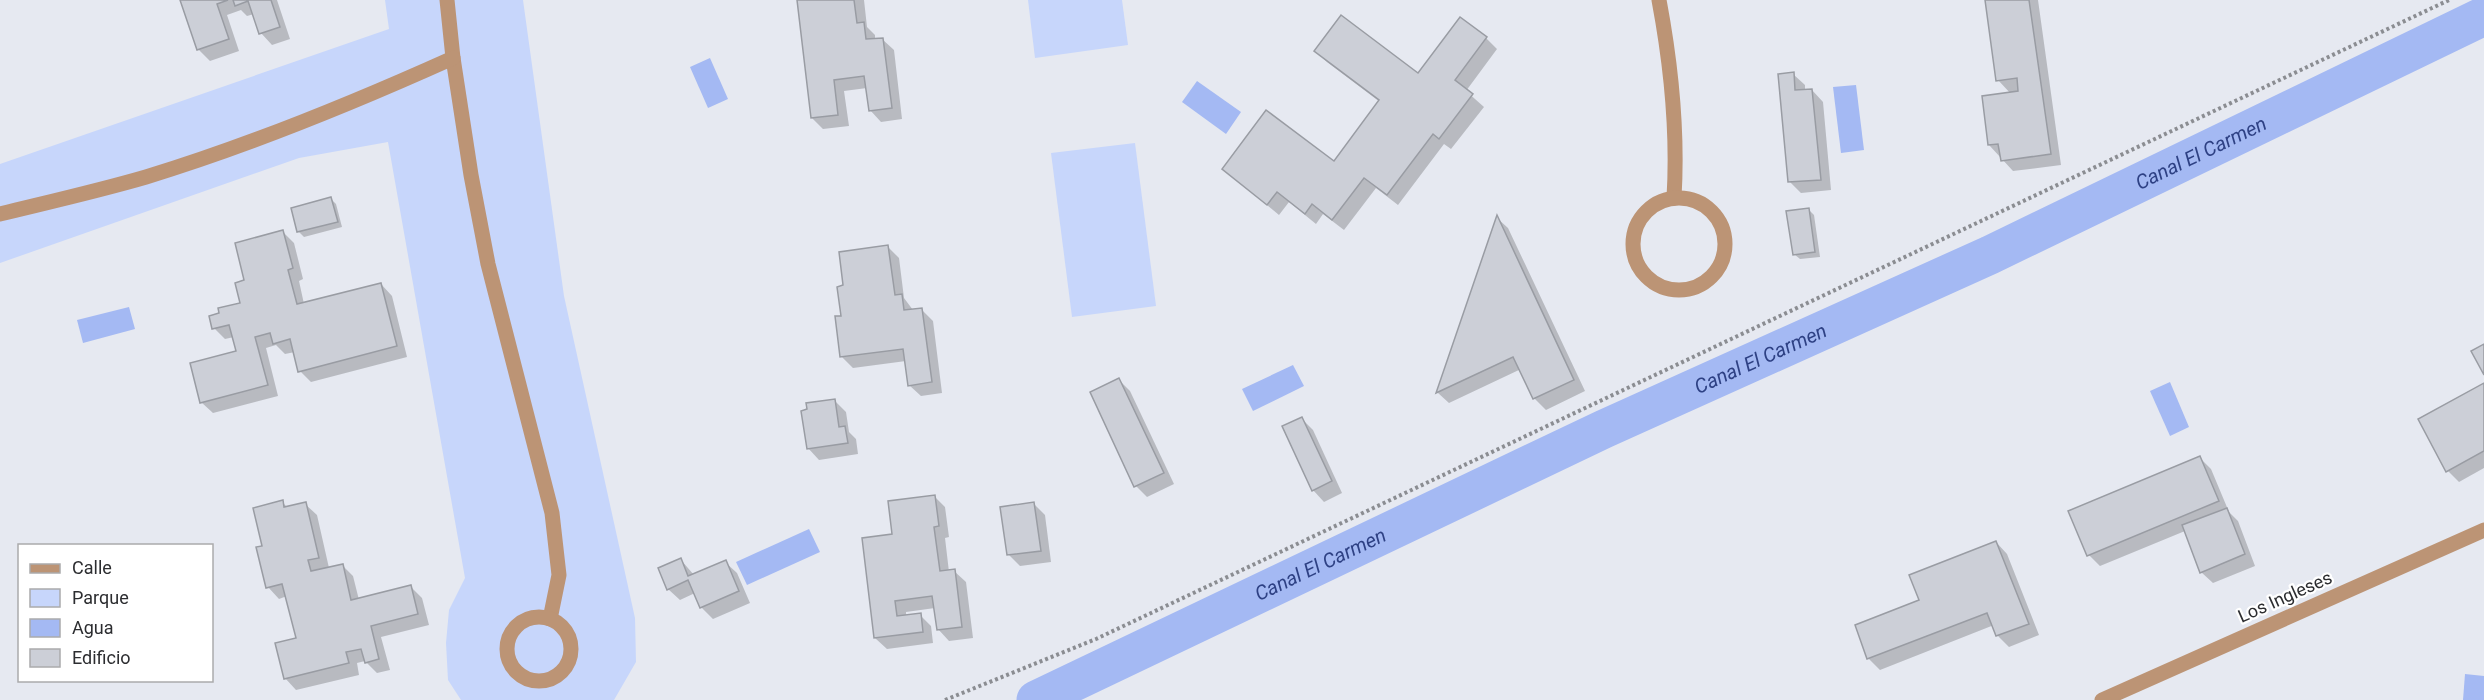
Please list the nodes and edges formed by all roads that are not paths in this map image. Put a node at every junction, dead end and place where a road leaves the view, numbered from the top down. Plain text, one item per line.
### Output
1 (447, 0) edge
2 (1659, 0) edge
3 (453, 58) junction
4 (1674, 198) junction
5 (0, 214) edge
6 (2484, 530) edge
7 (550, 619) junction
8 (2102, 700) edge

1 - 3 street
2 - 4 street
3 - 5 street
3 - 7 street
4 - 4 street
6 - 8 street, Los Ingleses
7 - 7 street

